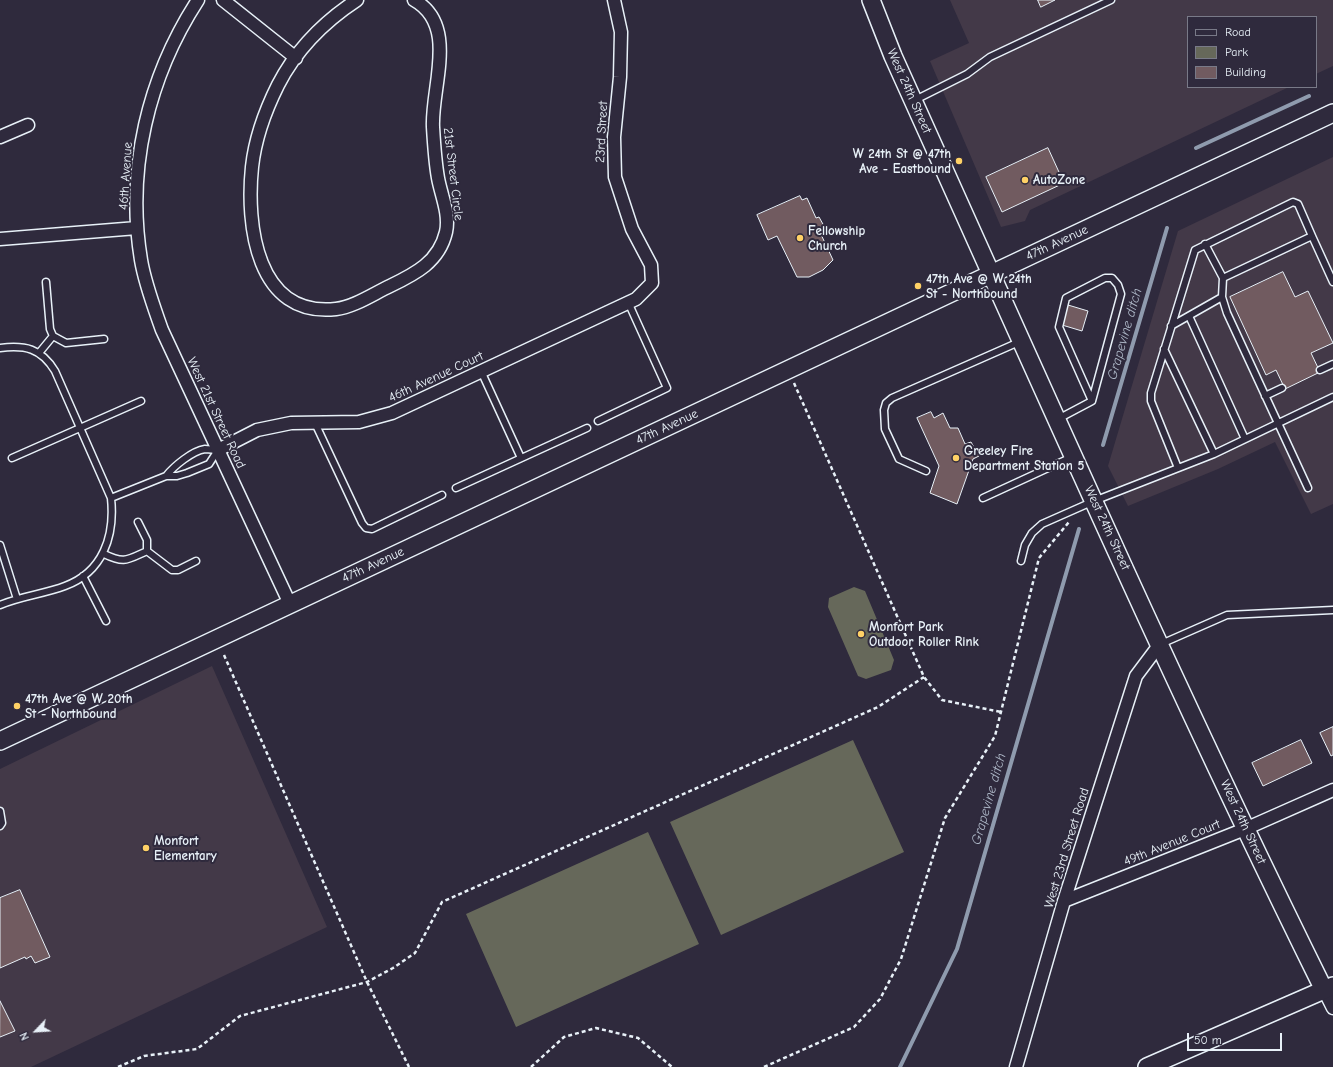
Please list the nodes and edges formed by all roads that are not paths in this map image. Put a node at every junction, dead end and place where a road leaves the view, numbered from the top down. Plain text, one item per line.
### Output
1 (198, 0) edge
2 (223, 0) edge
3 (357, 0) edge
4 (414, 0) edge
5 (616, 0) edge
6 (871, 0) edge
7 (1112, 0) edge
8 (296, 58) junction
9 (914, 101) junction
10 (1333, 113) edge
11 (28, 125) dead end
12 (0, 137) edge
13 (137, 228) junction
14 (1312, 236) junction
15 (0, 239) edge
16 (1205, 244) junction
17 (991, 274) junction
18 (1223, 278) junction
19 (46, 282) dead end
20 (1333, 282) edge
21 (652, 283) joint
22 (1222, 297) junction
23 (628, 302) junction
24 (1189, 316) junction
25 (1172, 326) junction
26 (53, 336) junction
27 (104, 339) dead end
28 (1021, 341) junction
29 (0, 348) edge
30 (1164, 349) junction
31 (39, 353) junction
32 (1333, 364) edge
33 (1320, 370) dead end
34 (481, 371) junction
35 (1282, 388) dead end
36 (1265, 396) junction
37 (1333, 397) edge
38 (141, 401) dead end
39 (1092, 402) junction
40 (1057, 419) junction
41 (598, 421) dead end
42 (314, 423) junction
43 (1278, 424) junction
44 (587, 428) dead end
45 (80, 429) junction
46 (1245, 439) junction
47 (218, 450) junction
48 (1214, 454) junction
49 (1074, 456) junction
50 (12, 458) dead end
51 (521, 458) junction
52 (1178, 468) junction
53 (926, 471) dead end
54 (166, 476) junction
55 (456, 488) dead end
56 (1308, 488) dead end
57 (442, 495) dead end
58 (111, 498) junction
59 (983, 498) dead end
60 (1094, 501) junction
61 (138, 522) dead end
62 (0, 544) edge
63 (147, 550) junction
64 (104, 554) junction
65 (196, 561) dead end
66 (1021, 561) dead end
67 (83, 576) junction
68 (17, 599) junction
69 (290, 604) junction
70 (0, 605) edge
71 (1333, 610) edge
72 (106, 621) dead end
73 (1160, 644) junction
74 (0, 741) edge
75 (1333, 790) edge
76 (0, 811) edge
77 (0, 822) edge
78 (1245, 828) junction
79 (1064, 901) junction
80 (1329, 988) edge
81 (1333, 1008) edge
82 (1016, 1067) edge
83 (1147, 1067) edge

1 - 13 street, 46th Avenue
2 - 8 street
3 - 8 street, 21st Street Circle
4 - 8 street, 21st Street Circle
5 - 21 street, 23rd Street
6 - 9 main road, West 24th Street
7 - 9 lane
9 - 17 main road, West 24th Street
10 - 17 main road, 47th Avenue
11 - 12 street
13 - 15 street, 46th Avenue
13 - 47 street, West 21st Street Road
14 - 16 lane
14 - 18 lane
14 - 20 lane
16 - 18 lane
16 - 25 lane
17 - 28 main road, West 24th Street
17 - 69 main road, 47th Avenue
18 - 22 lane
19 - 26 lane
21 - 23 street, 46th Avenue Court
22 - 24 lane
22 - 36 lane
23 - 34 street, 46th Avenue Court
23 - 41 lane
24 - 25 lane
24 - 46 lane
25 - 30 lane
26 - 27 lane
26 - 31 lane
28 - 40 main road, West 24th Street
28 - 53 lane
29 - 31 lane
30 - 48 lane
30 - 52 lane
31 - 45 lane
32 - 33 lane
34 - 42 street, 46th Avenue Court
34 - 51 lane
35 - 36 lane
36 - 43 lane
37 - 43 lane
38 - 45 lane
39 - 39 lane
39 - 40 lane
40 - 49 main road, West 24th Street
42 - 47 street, 46th Avenue Court
42 - 57 lane
43 - 46 lane
43 - 56 lane
44 - 51 lane
45 - 50 lane
45 - 58 lane
46 - 48 lane
47 - 54 lane
47 - 54 lane
47 - 69 street, West 21st Street Road
48 - 52 lane
49 - 59 lane
49 - 60 main road, West 24th Street
51 - 55 lane
52 - 60 lane
54 - 58 lane
58 - 64 lane
60 - 66 lane
60 - 73 main road, West 24th Street
61 - 63 lane
62 - 68 lane
63 - 64 lane
63 - 65 lane
64 - 67 lane
67 - 68 lane
67 - 72 lane
68 - 70 lane
69 - 74 main road, 47th Avenue
71 - 73 lane
73 - 78 main road, West 24th Street
73 - 79 street, West 23rd Street Road
75 - 78 street, 49th Avenue Court
76 - 77 lane
78 - 79 street, 49th Avenue Court
78 - 80 main road, West 24th Street
79 - 82 street, West 23rd Street Road
80 - 81 street, West 24th Street
80 - 83 main road

